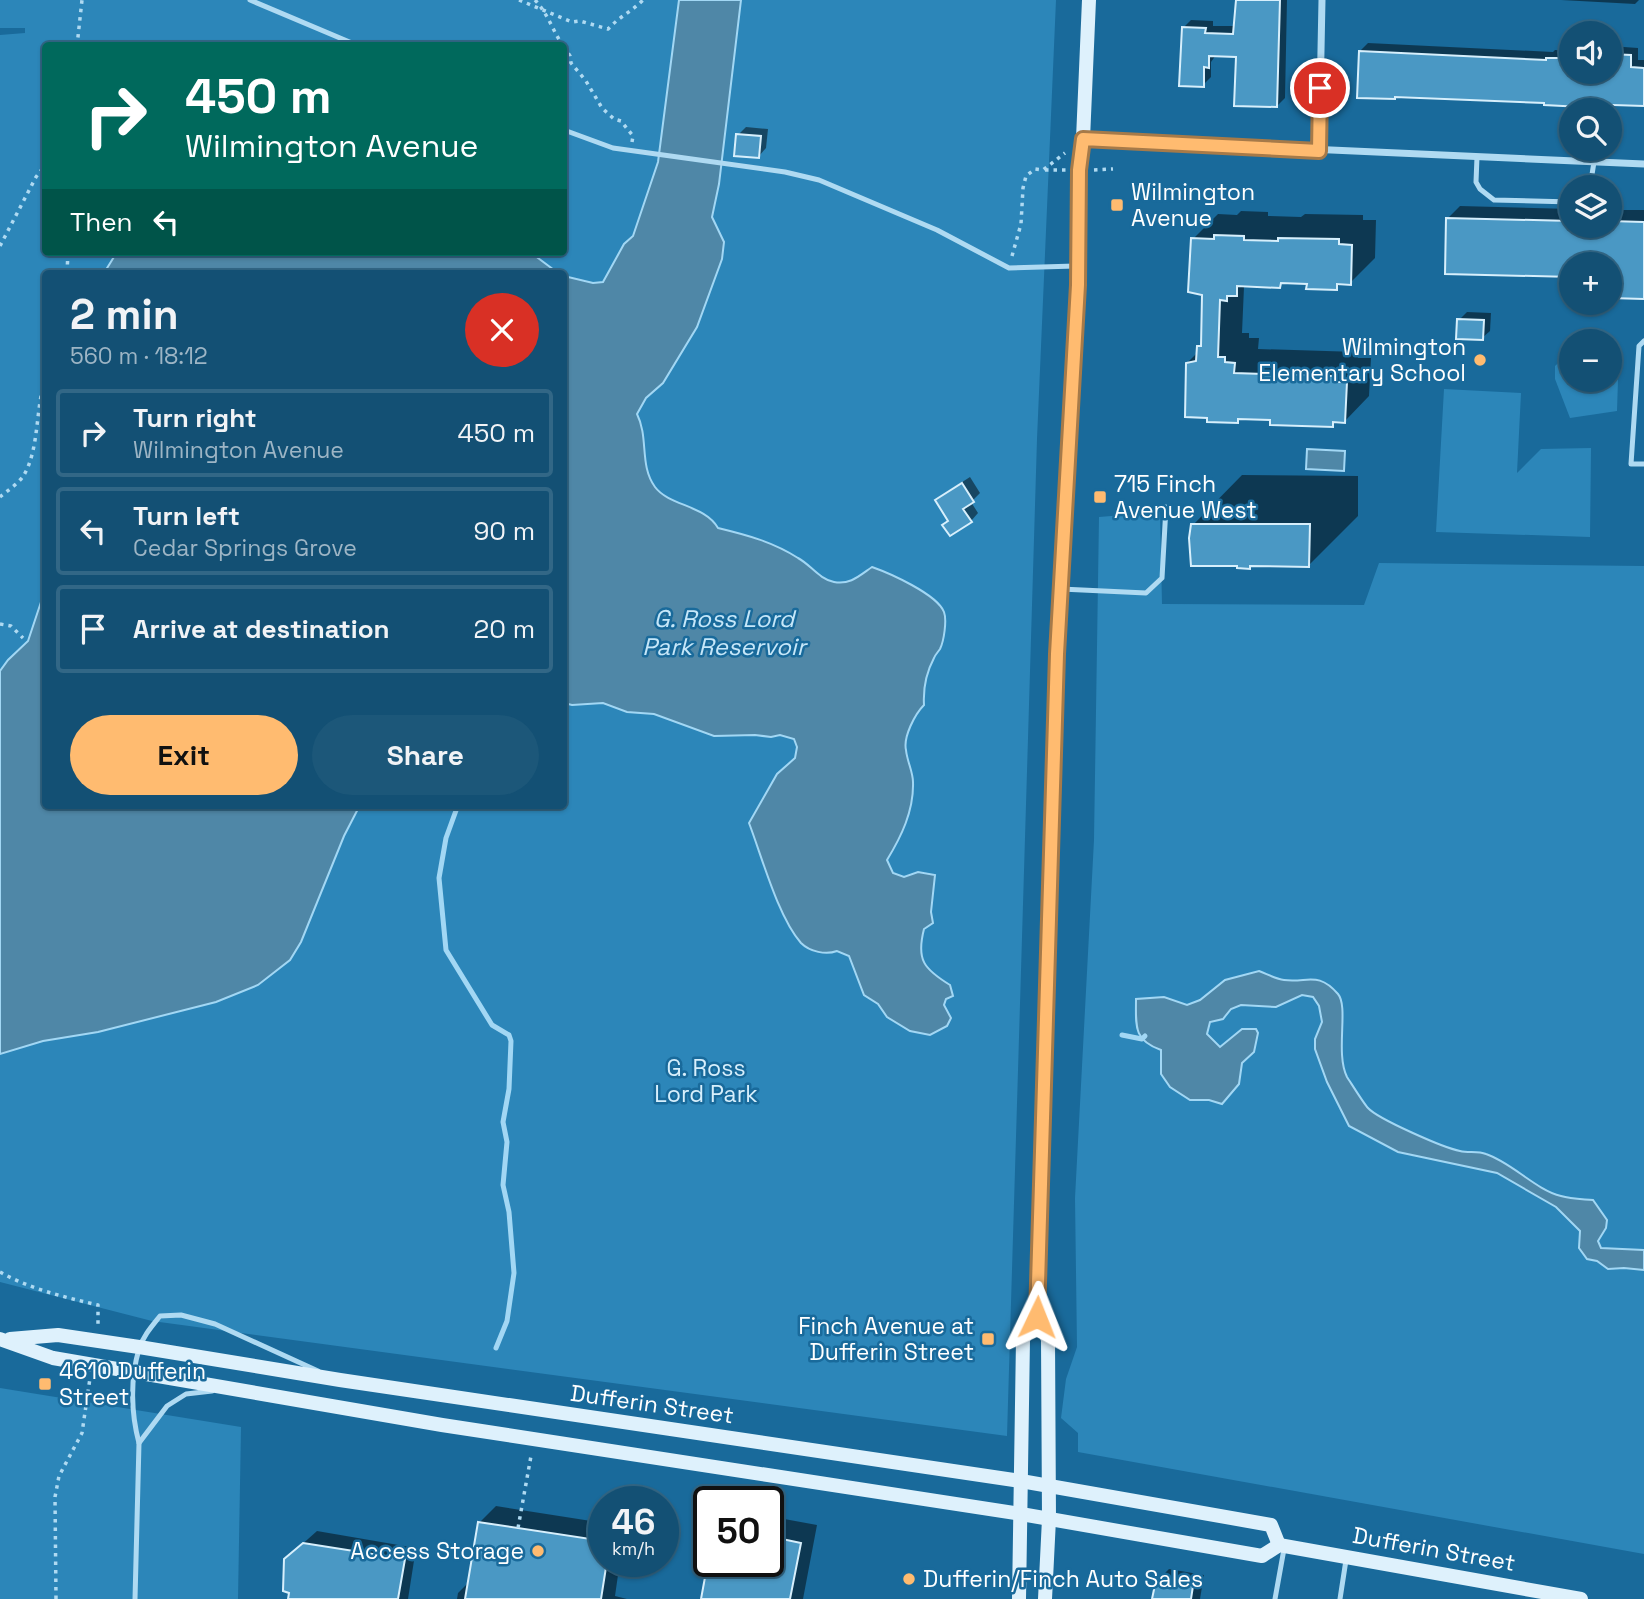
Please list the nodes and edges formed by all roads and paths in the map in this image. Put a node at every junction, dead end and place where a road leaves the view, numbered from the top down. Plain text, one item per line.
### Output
1 (82, 0) edge
2 (250, 0) edge
3 (519, 0) edge
4 (535, 0) edge
5 (643, 0) edge
6 (1089, 0) edge
7 (1322, 0) edge
8 (545, 11) junction
9 (77, 42) edge
10 (350, 42) edge
11 (561, 42) edge
12 (567, 52) edge
13 (567, 131) edge
14 (1083, 139) junction
15 (630, 151) junction
16 (1319, 151) junction
17 (1477, 157) junction
18 (1594, 162) junction
19 (1644, 164) edge
20 (42, 169) edge
21 (1592, 175) edge
22 (1559, 202) edge
23 (0, 246) edge
24 (1078, 266) junction
25 (1009, 268) junction
26 (1644, 341) edge
27 (42, 393) edge
28 (40, 401) joint
29 (1644, 464) edge
30 (1, 498) edge
31 (1166, 507) dead end
32 (1061, 589) junction
33 (0, 624) edge
34 (23, 638) dead end
35 (0, 1272) edge
36 (1037, 1317) junction
37 (98, 1329) dead end
38 (2, 1339) edge
39 (139, 1346) junction
40 (135, 1371) junction
41 (90, 1377) dead end
42 (340, 1380) junction
43 (233, 1389) junction
44 (139, 1443) junction
45 (531, 1456) dead end
46 (1021, 1481) junction
47 (1049, 1487) junction
48 (1021, 1514) junction
49 (1049, 1519) junction
50 (518, 1528) dead end
51 (1282, 1545) junction
52 (1346, 1557) junction
53 (56, 1599) edge
54 (135, 1599) edge
55 (1019, 1599) edge
56 (1045, 1599) edge
57 (1275, 1599) edge
58 (1340, 1599) edge
59 (1576, 1599) edge

1 - 9 path
2 - 10 lane
3 - 8 path
4 - 8 path
5 - 8 path
6 - 14 main road
7 - 16 street
8 - 11 path
12 - 15 path
13 - 15 lane
14 - 16 street
14 - 24 main road
14 - 25 path
15 - 25 lane
16 - 17 street
17 - 18 street
17 - 22 lane
18 - 19 street
18 - 21 lane
20 - 23 path
24 - 25 lane
24 - 32 main road
26 - 29 lane
27 - 28 path
28 - 30 path
31 - 32 lane
32 - 36 main road
33 - 34 path
35 - 37 path
36 - 46 main road
36 - 47 main road
38 - 39 main road, Dufferin Street
38 - 40 main road, Dufferin Street
39 - 40 lane
39 - 42 main road, Dufferin Street
39 - 42 lane
40 - 43 main road, Dufferin Street
40 - 44 lane
41 - 53 path
42 - 46 main road, Dufferin Street
43 - 44 lane
43 - 48 main road, Dufferin Street
44 - 54 lane
45 - 50 path
46 - 47 main road, Dufferin Street
46 - 48 main road
47 - 49 main road
47 - 51 main road, Dufferin Street
48 - 49 main road, Dufferin Street
48 - 55 main road
49 - 51 main road, Dufferin Street
49 - 56 main road
51 - 52 main road, Dufferin Street
51 - 57 lane
52 - 58 lane
52 - 59 main road, Dufferin Street

